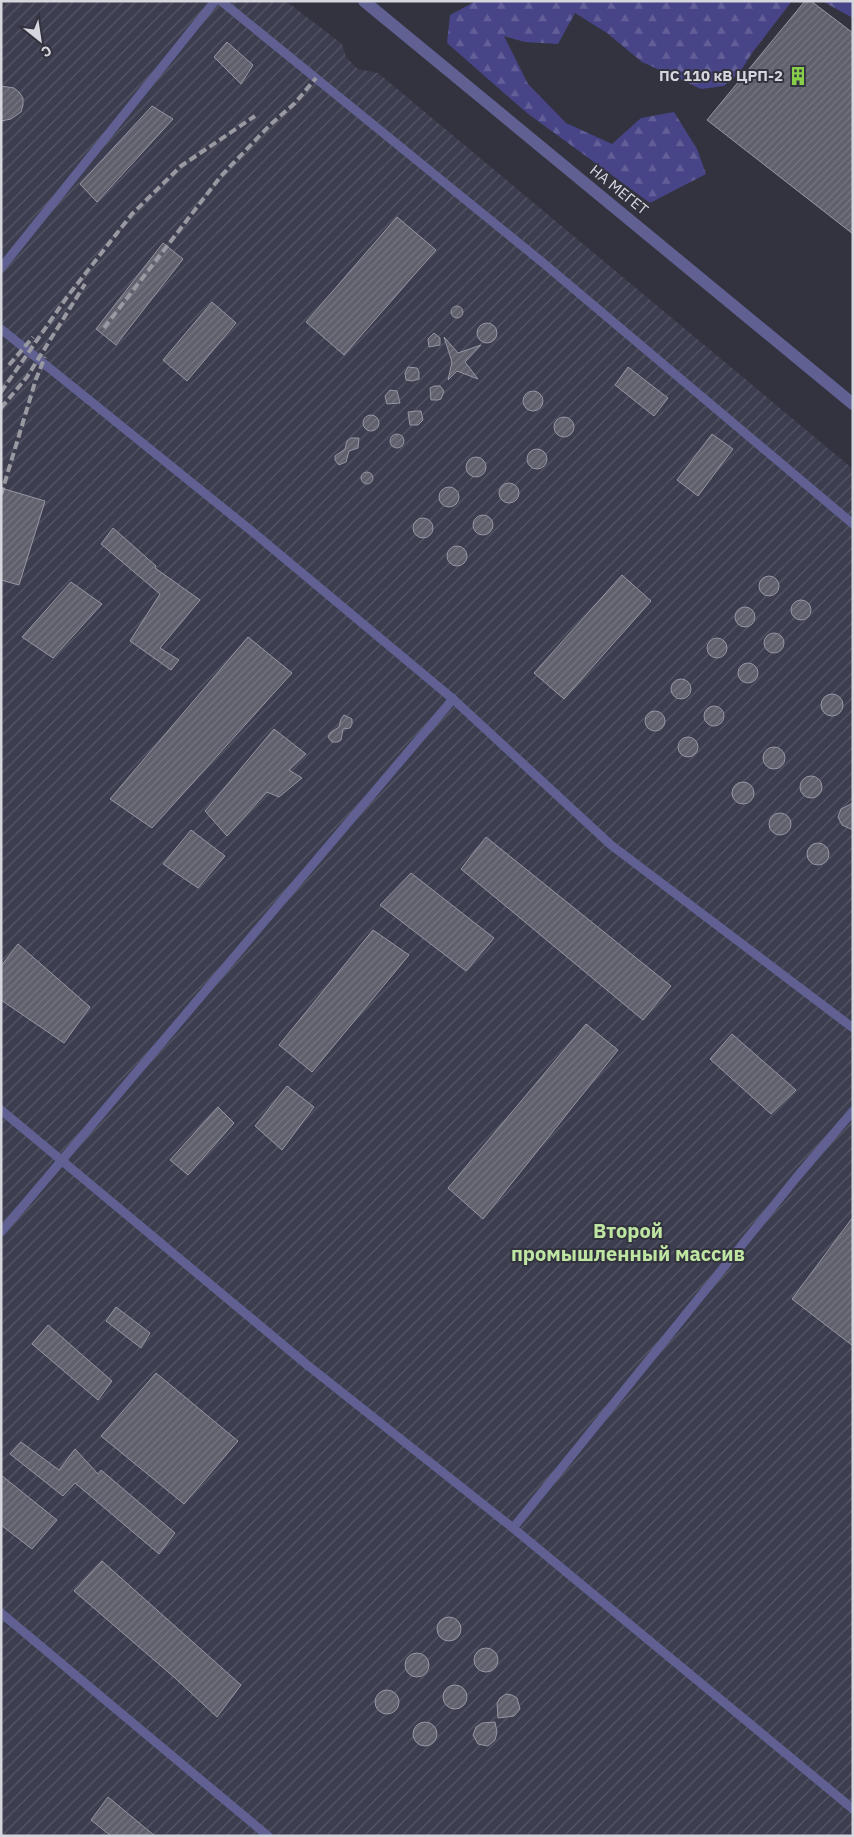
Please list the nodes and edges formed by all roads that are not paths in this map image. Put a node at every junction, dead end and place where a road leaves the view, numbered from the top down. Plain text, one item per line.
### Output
1 (215, 1) edge
2 (221, 1) edge
3 (364, 1) edge
4 (1, 268) edge
5 (1, 329) edge
6 (853, 404) edge
7 (853, 524) edge
8 (453, 699) junction
9 (853, 1028) edge
10 (1, 1110) edge
11 (853, 1111) edge
12 (62, 1160) junction
13 (1, 1232) edge
14 (513, 1528) junction
15 (1, 1613) edge
16 (853, 1809) edge
17 (268, 1836) edge

1 - 4 lane
2 - 7 lane
3 - 6 street, НА МЕГЕТ
5 - 8 lane
8 - 9 lane
8 - 12 lane
10 - 12 lane
11 - 14 lane
12 - 13 lane
12 - 14 lane
14 - 16 lane
15 - 17 lane

